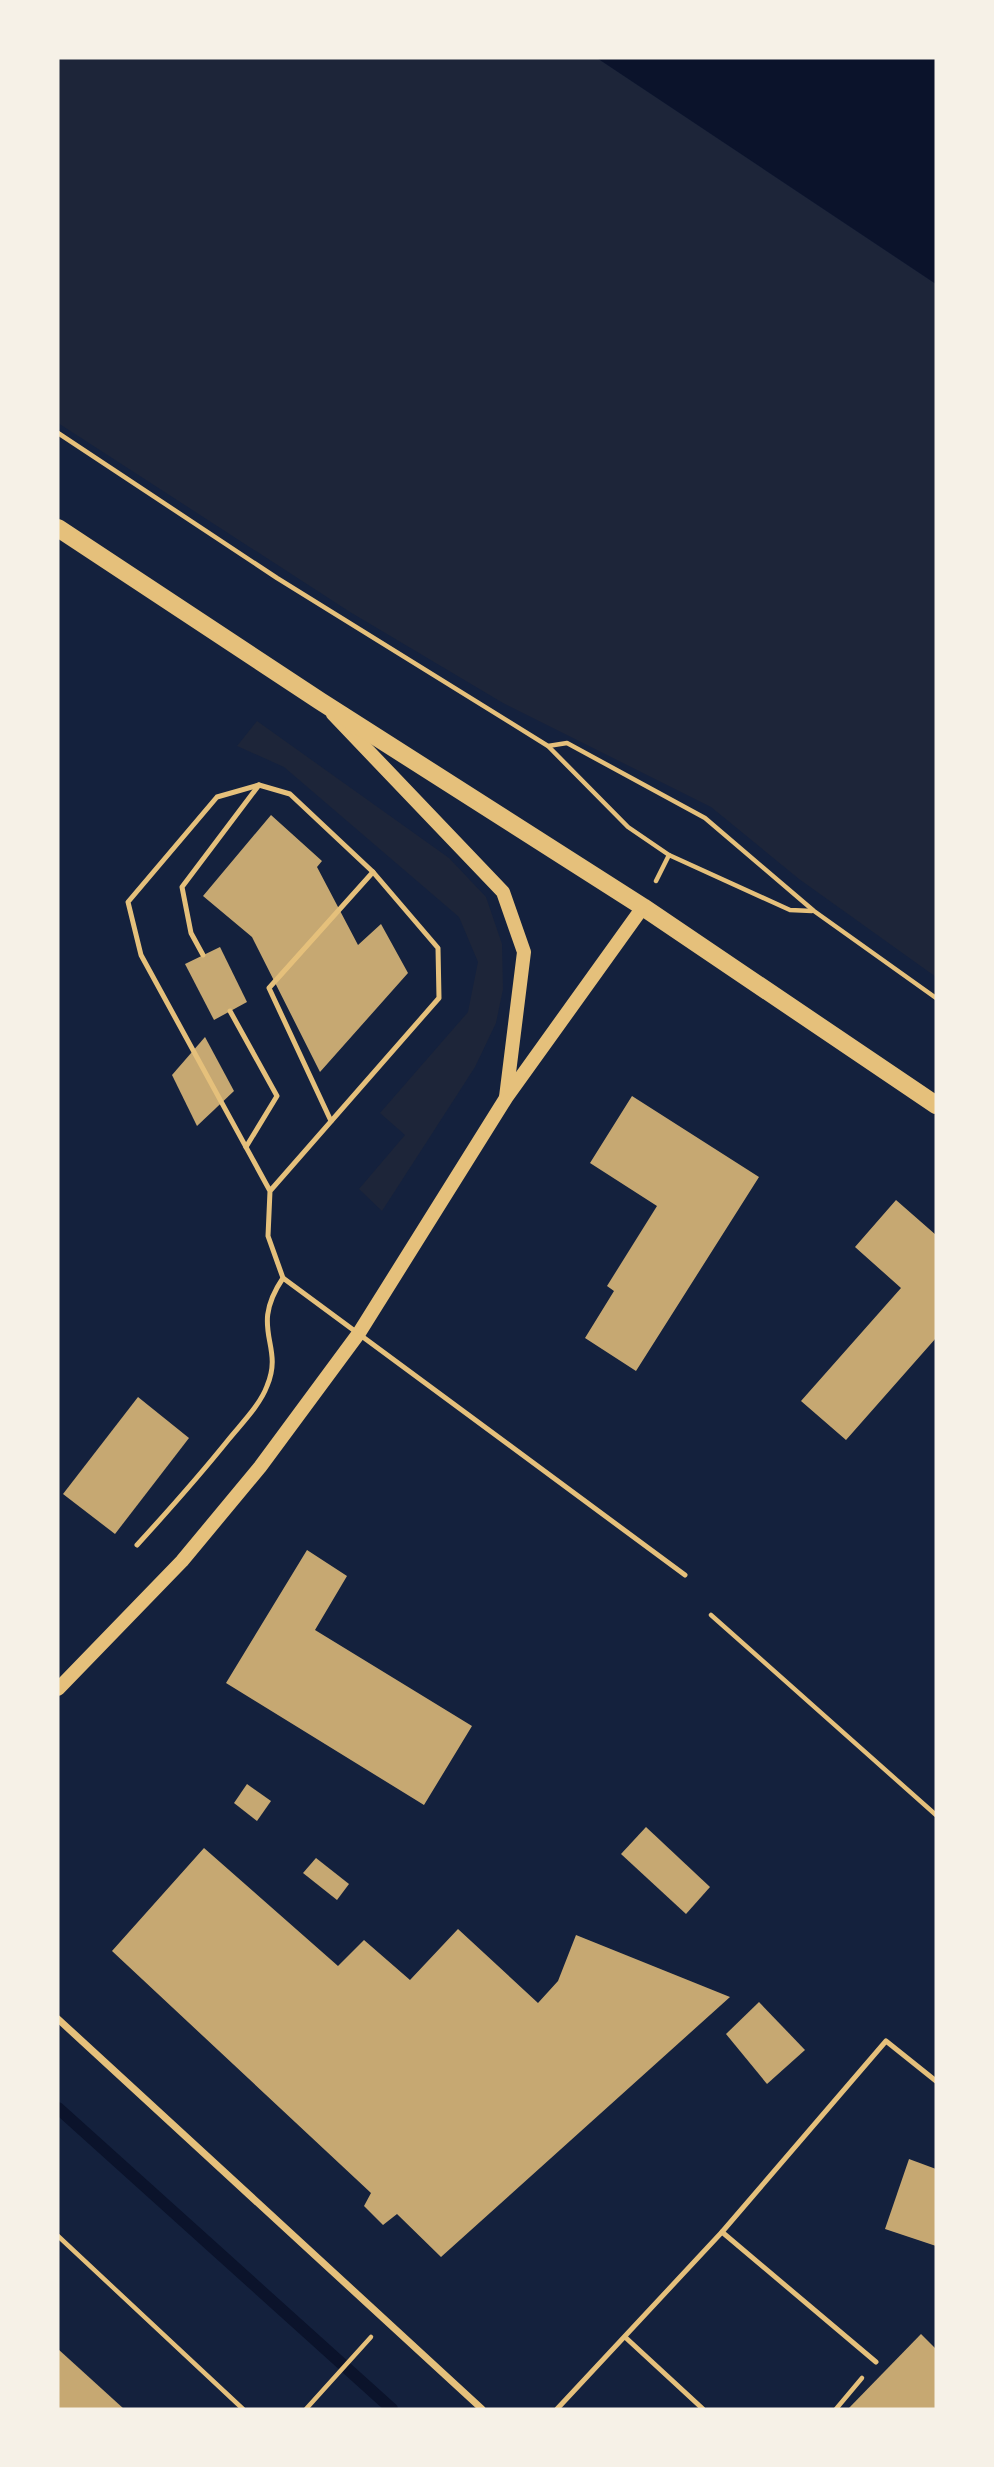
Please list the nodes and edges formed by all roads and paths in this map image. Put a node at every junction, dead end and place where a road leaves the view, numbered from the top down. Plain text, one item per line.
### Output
1 (58, 433) edge
2 (58, 528) edge
3 (320, 701) junction
4 (548, 746) junction
5 (259, 785) junction
6 (669, 855) junction
7 (373, 872) junction
8 (643, 907) junction
9 (814, 911) junction
10 (203, 955) dead end
11 (936, 998) edge
12 (230, 1011) dead end
13 (506, 1098) junction
14 (936, 1105) edge
15 (331, 1121) junction
16 (246, 1147) junction
17 (270, 1191) junction
18 (283, 1278) junction
19 (359, 1333) junction
20 (137, 1545) dead end
21 (685, 1574) dead end
22 (711, 1615) dead end
23 (58, 1689) edge
24 (936, 1815) edge
25 (58, 2019) edge
26 (936, 2081) edge
27 (722, 2232) junction
28 (58, 2236) edge
29 (625, 2337) junction
30 (366, 2342) dead end
31 (876, 2362) joint
32 (243, 2409) edge
33 (306, 2409) edge
34 (482, 2409) edge
35 (557, 2409) edge
36 (703, 2409) edge
37 (836, 2409) edge

1 - 4 path
2 - 3 main road
3 - 8 main road
3 - 13 main road
4 - 6 path
4 - 9 path
5 - 7 lane
5 - 10 lane
5 - 16 lane
6 - 8 path
6 - 9 path
7 - 15 lane
7 - 15 lane
8 - 13 main road
8 - 14 main road
9 - 11 path
12 - 16 lane
13 - 19 main road
15 - 17 lane
16 - 17 lane
17 - 18 lane
18 - 19 lane
18 - 20 lane
19 - 21 lane
19 - 23 main road
22 - 24 path
25 - 34 street
26 - 27 lane
27 - 29 lane
27 - 31 lane
28 - 32 path
29 - 35 lane
29 - 36 lane
30 - 33 path
31 - 37 path

